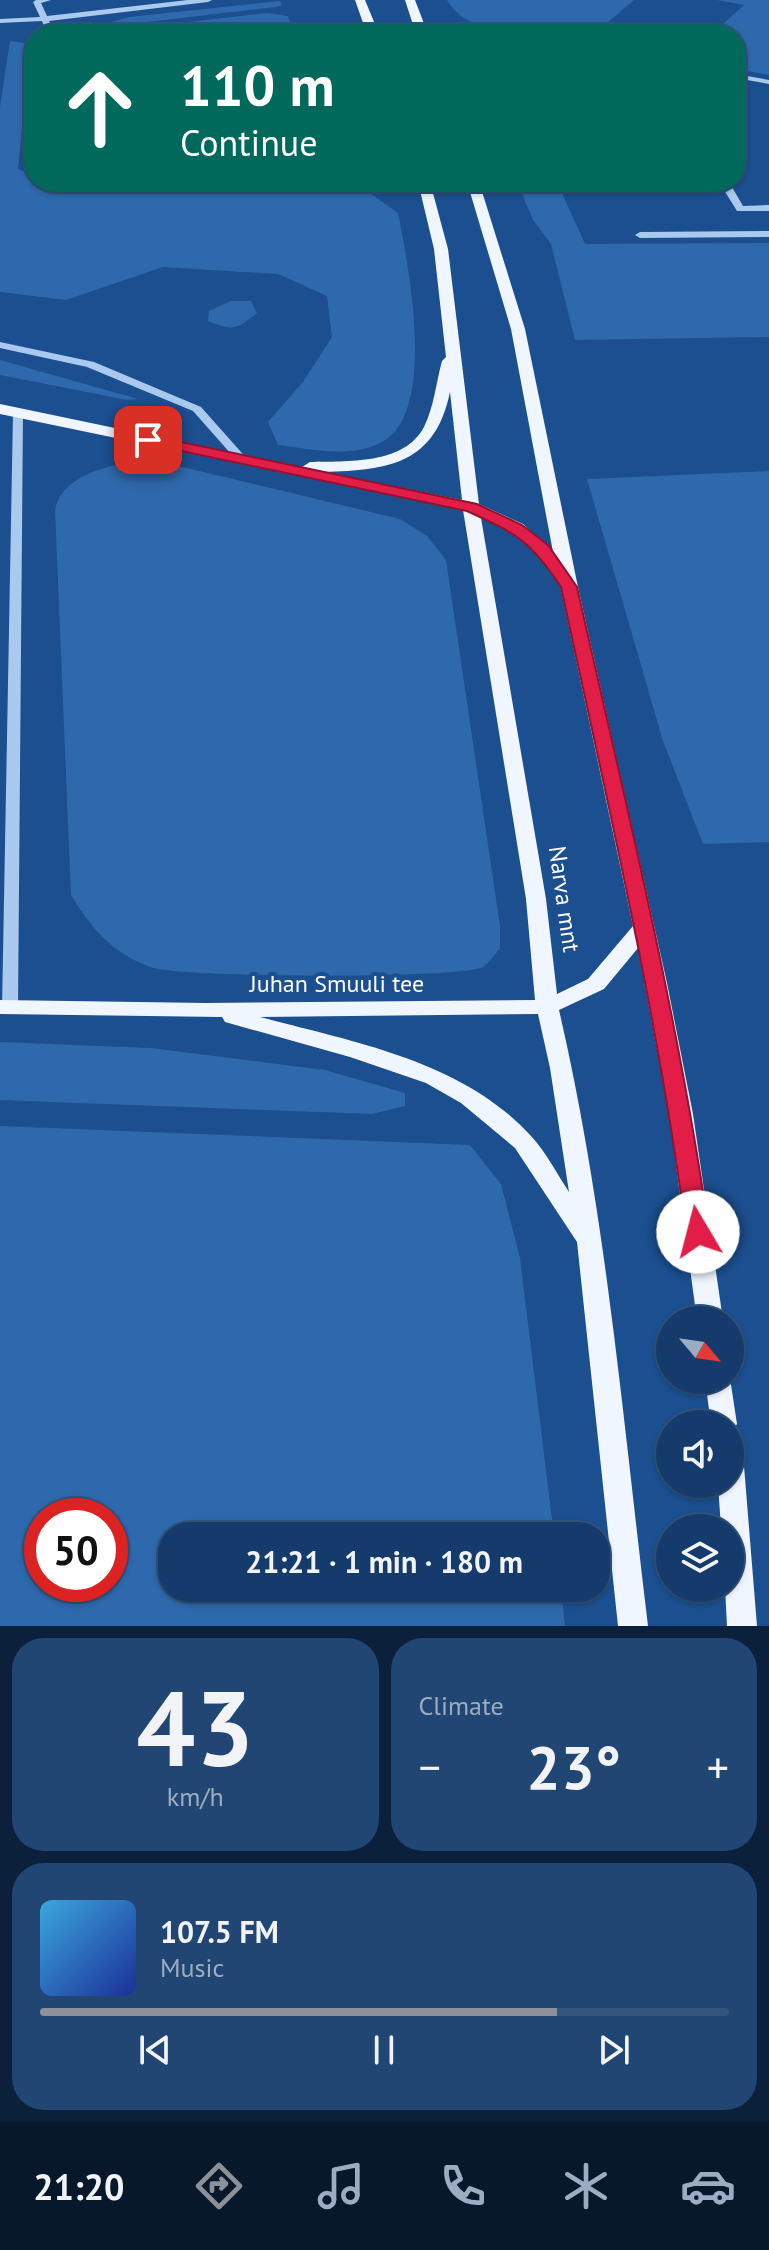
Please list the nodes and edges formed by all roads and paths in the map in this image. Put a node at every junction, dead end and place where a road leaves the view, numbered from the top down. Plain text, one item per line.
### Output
1 (47, 0) edge
2 (208, 0) edge
3 (360, 0) edge
4 (410, 0) edge
5 (44, 19) junction
6 (0, 21) edge
7 (46, 24) edge
8 (369, 24) edge
9 (418, 24) edge
10 (746, 78) edge
11 (769, 82) edge
12 (427, 192) edge
13 (476, 192) edge
14 (730, 192) edge
15 (769, 208) edge
16 (769, 234) edge
17 (640, 235) dead end
18 (0, 345) edge
19 (452, 348) junction
20 (0, 409) edge
21 (18, 413) junction
22 (243, 461) junction
23 (278, 468) junction
24 (471, 507) junction
25 (569, 587) junction
26 (643, 928) junction
27 (5, 1007) edge
28 (547, 1007) junction
29 (206, 1010) junction
30 (589, 1240) junction
31 (708, 1306) edge
32 (732, 1498) edge
33 (633, 1626) edge
34 (742, 1626) edge

1 - 5 street
2 - 5 street
3 - 8 main road
4 - 9 main road
5 - 6 street
5 - 7 street
10 - 11 street
12 - 19 main road, Narva mnt
13 - 25 main road
14 - 15 street
16 - 17 street
18 - 22 street
19 - 23 main road
19 - 24 main road, Narva mnt
20 - 21 main road
21 - 22 main road
21 - 27 street
22 - 23 main road
23 - 24 main road
24 - 25 main road
24 - 28 main road, Narva mnt
25 - 26 main road
26 - 28 main road, Juhan Smuuli tee
26 - 31 main road
27 - 29 main road, Juhan Smuuli tee
28 - 29 main road, Juhan Smuuli tee
28 - 30 main road, Narva mnt
29 - 30 main road
30 - 33 main road, Narva mnt
32 - 34 main road

